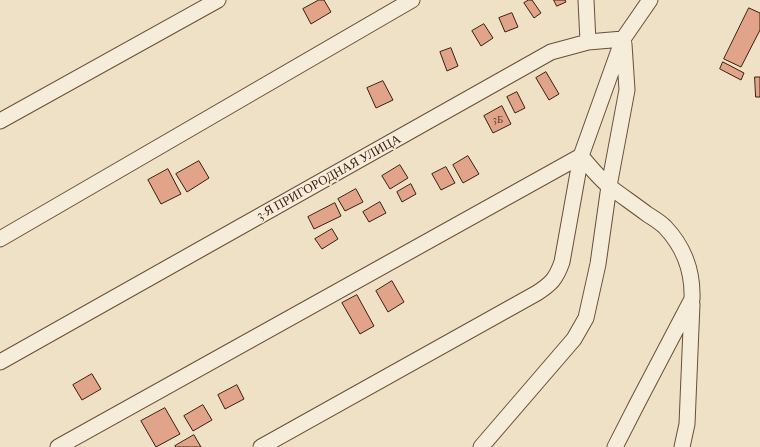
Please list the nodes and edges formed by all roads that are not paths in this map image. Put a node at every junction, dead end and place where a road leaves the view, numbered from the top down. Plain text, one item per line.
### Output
1 (218, 0) edge
2 (412, 0) edge
3 (586, 0) edge
4 (650, 0) edge
5 (624, 39) junction
6 (588, 42) junction
7 (0, 121) edge
8 (580, 156) junction
9 (609, 186) junction
10 (0, 239) edge
11 (692, 299) junction
12 (0, 362) edge
13 (58, 447) edge
14 (261, 447) edge
15 (482, 447) edge
16 (615, 447) edge
17 (682, 447) edge

1 - 7 street
2 - 10 street
3 - 6 street
4 - 5 street
5 - 6 street, 3-Я ПРИГОРОДНАЯ УЛИЦА
5 - 8 street
5 - 9 street
6 - 12 street, 3-Я ПРИГОРОДНАЯ УЛИЦА
8 - 9 street
8 - 13 street
8 - 14 street
9 - 11 street
9 - 15 street
11 - 16 street
11 - 17 street

